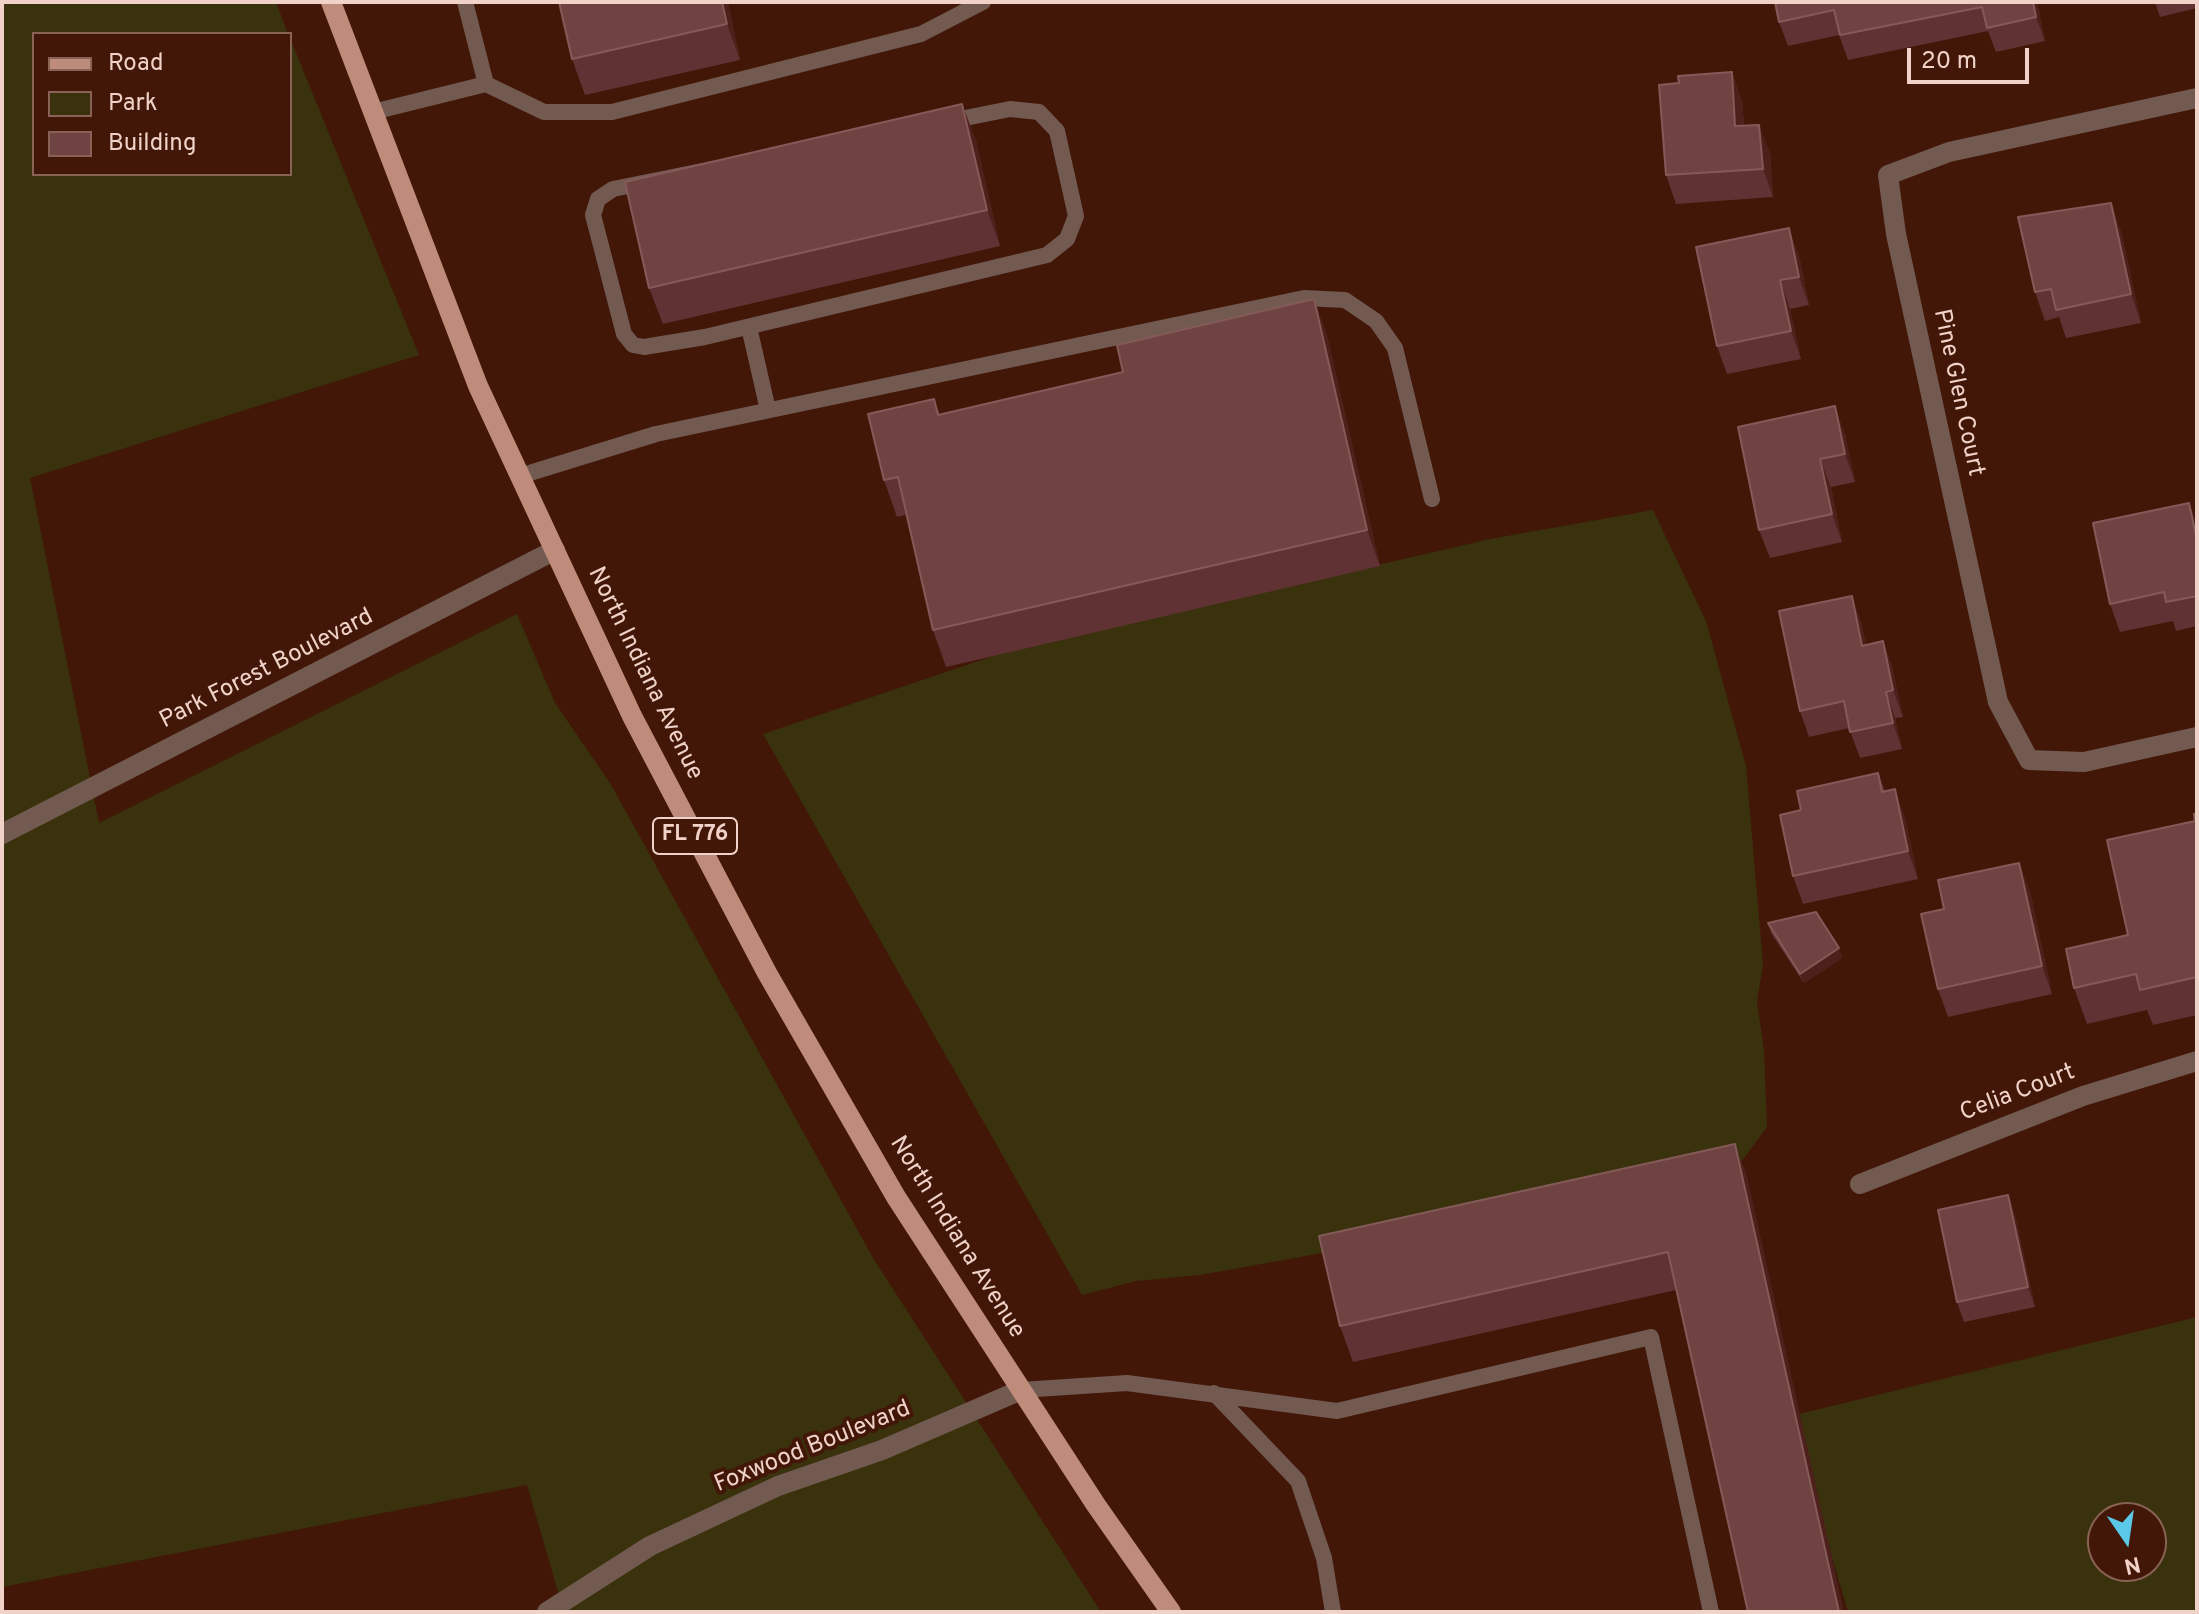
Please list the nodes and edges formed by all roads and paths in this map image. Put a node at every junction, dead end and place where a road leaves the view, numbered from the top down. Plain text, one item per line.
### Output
1 (331, 2) edge
2 (465, 2) edge
3 (983, 2) edge
4 (486, 84) junction
5 (2197, 98) edge
6 (373, 112) junction
7 (749, 327) junction
8 (768, 410) junction
9 (520, 476) junction
10 (1432, 499) dead end
11 (555, 550) junction
12 (2197, 737) edge
13 (2, 834) edge
14 (2197, 1061) edge
15 (1860, 1184) dead end
16 (1021, 1390) junction
17 (1214, 1393) junction
18 (547, 1612) edge
19 (1171, 1612) edge
20 (1333, 1612) edge
21 (1711, 1612) edge

1 - 6 main road, North Indiana Avenue / FL 776
2 - 4 lane
3 - 4 lane
4 - 6 lane
5 - 12 street, Pine Glen Court
6 - 9 main road, North Indiana Avenue / FL 776
7 - 7 lane
7 - 8 lane
8 - 9 lane
8 - 10 lane
9 - 11 main road, North Indiana Avenue / FL 776
11 - 13 street, Park Forest Boulevard
11 - 16 main road, North Indiana Avenue / FL 776
14 - 15 street, Celia Court
16 - 17 lane
16 - 18 street, Foxwood Boulevard
16 - 19 main road, North Indiana Avenue / FL 776
17 - 20 lane
17 - 21 lane

